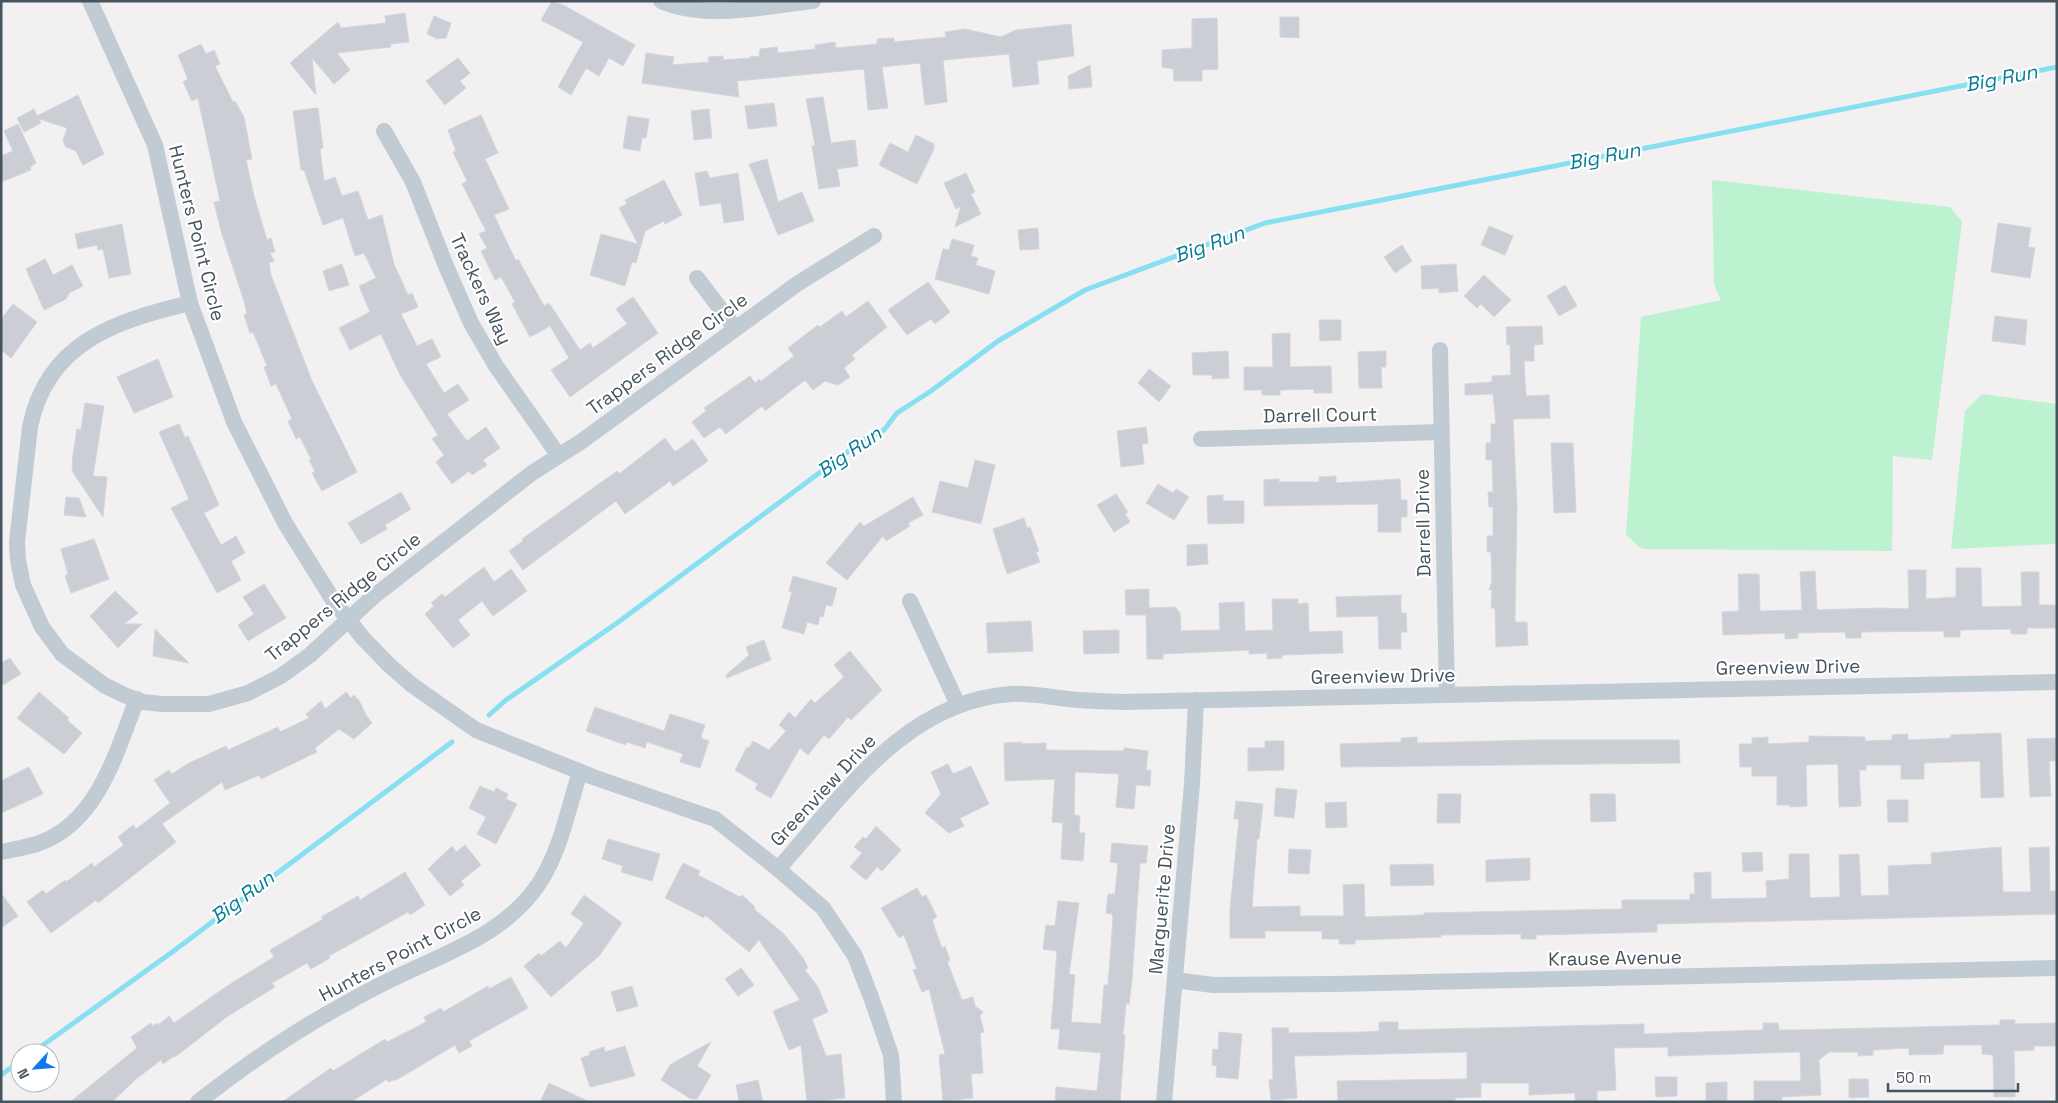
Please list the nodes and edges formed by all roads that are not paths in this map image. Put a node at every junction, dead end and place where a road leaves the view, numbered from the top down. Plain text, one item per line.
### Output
1 (90, 1) edge
2 (662, 1) edge
3 (813, 1) edge
4 (384, 131) dead end
5 (874, 236) dead end
6 (697, 278) dead end
7 (190, 303) junction
8 (735, 328) junction
9 (1440, 350) dead end
10 (1441, 432) junction
11 (1201, 439) dead end
12 (559, 456) junction
13 (910, 601) dead end
14 (348, 619) junction
15 (2057, 682) edge
16 (1447, 695) junction
17 (137, 700) junction
18 (1196, 700) junction
19 (958, 705) junction
20 (580, 772) junction
21 (1, 852) edge
22 (778, 869) junction
23 (2057, 968) edge
24 (1175, 980) junction
25 (198, 1102) edge
26 (894, 1102) edge
27 (1164, 1102) edge

1 - 7 street, Hunters Point Circle
2 - 3 street
4 - 12 street, Trackers Way
5 - 8 street, Trappers Ridge Circle
6 - 8 street
7 - 14 street, Hunters Point Circle
7 - 17 street, Trappers Ridge Circle
8 - 12 street, Trappers Ridge Circle
9 - 10 street, Darrell Drive
10 - 11 street, Darrell Court
10 - 16 street, Darrell Drive
12 - 14 street, Trappers Ridge Circle
13 - 19 street
14 - 17 street, Trappers Ridge Circle
14 - 20 street, Hunters Point Circle
15 - 16 street, Greenview Drive
16 - 18 street, Greenview Drive
17 - 21 street
18 - 19 street, Greenview Drive
18 - 24 street, Marguerite Drive
19 - 22 street, Greenview Drive
20 - 22 street, Hunters Point Circle
20 - 25 street, Hunters Point Circle
22 - 26 street, Hunters Point Circle
23 - 24 street, Krause Avenue
24 - 27 street, Marguerite Drive

